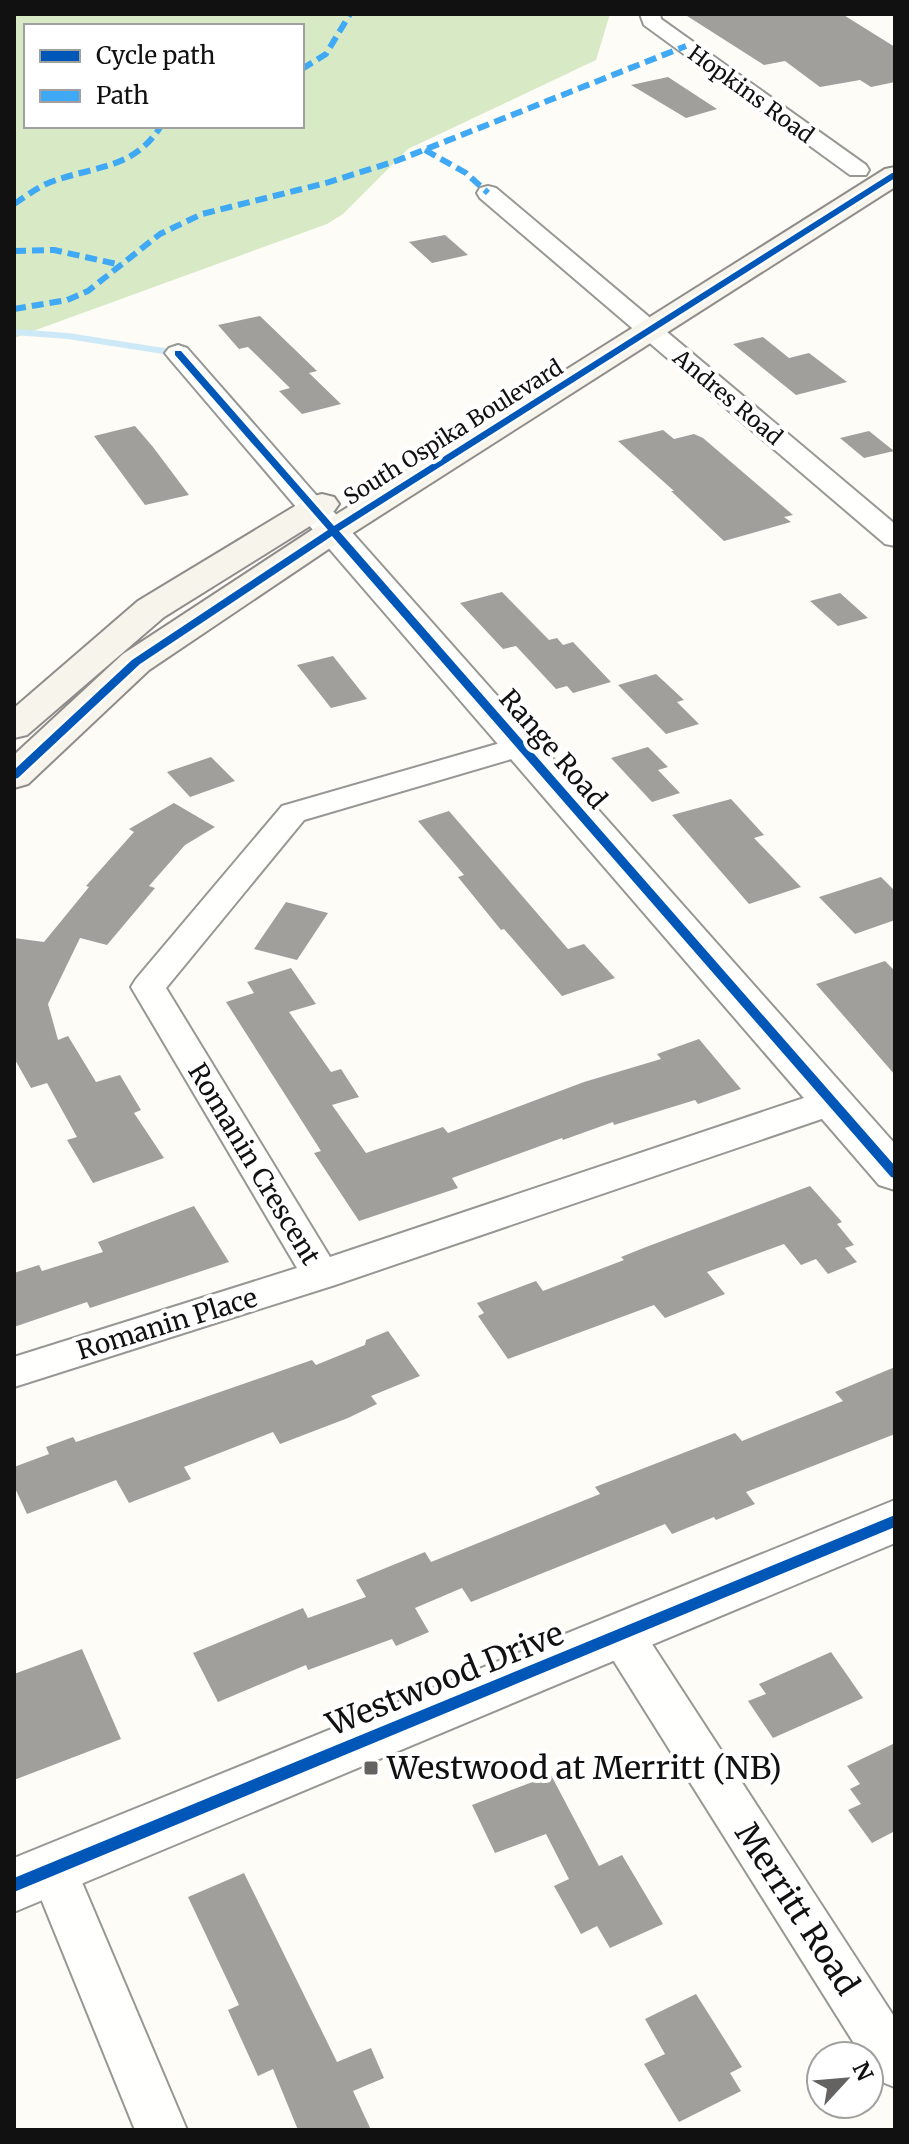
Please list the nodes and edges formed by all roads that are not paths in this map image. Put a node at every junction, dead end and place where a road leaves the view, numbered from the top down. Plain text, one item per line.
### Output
1 (650, 14) edge
2 (895, 149) edge
3 (882, 182) edge
4 (488, 193) dead end
5 (639, 322) junction
6 (178, 353) dead end
7 (381, 467) dead end
8 (329, 510) junction
9 (895, 538) edge
10 (14, 727) edge
11 (521, 746) junction
12 (14, 776) edge
13 (832, 1102) junction
14 (895, 1174) edge
15 (321, 1275) junction
16 (14, 1372) edge
17 (895, 1521) edge
18 (621, 1634) junction
19 (33, 1877) edge
20 (895, 2063) edge
21 (161, 2130) edge

1 - 3 street, Hopkins Road
2 - 3 main road, South Ospika Boulevard
3 - 5 main road, South Ospika Boulevard
4 - 5 street, Andres Road
5 - 7 main road, South Ospika Boulevard
5 - 8 main road, South Ospika Boulevard
5 - 9 street, Andres Road
6 - 8 street, Range Road
8 - 10 main road, South Ospika Boulevard
8 - 11 street, Range Road
8 - 12 main road, South Ospika Boulevard
11 - 13 street, Range Road
11 - 15 street, Romanin Crescent
13 - 14 street, Range Road
13 - 15 street, Romanin Crescent
15 - 16 street, Romanin Place
17 - 18 street, Westwood Drive
18 - 19 street, Westwood Drive
18 - 20 street, Merritt Road
19 - 21 street

